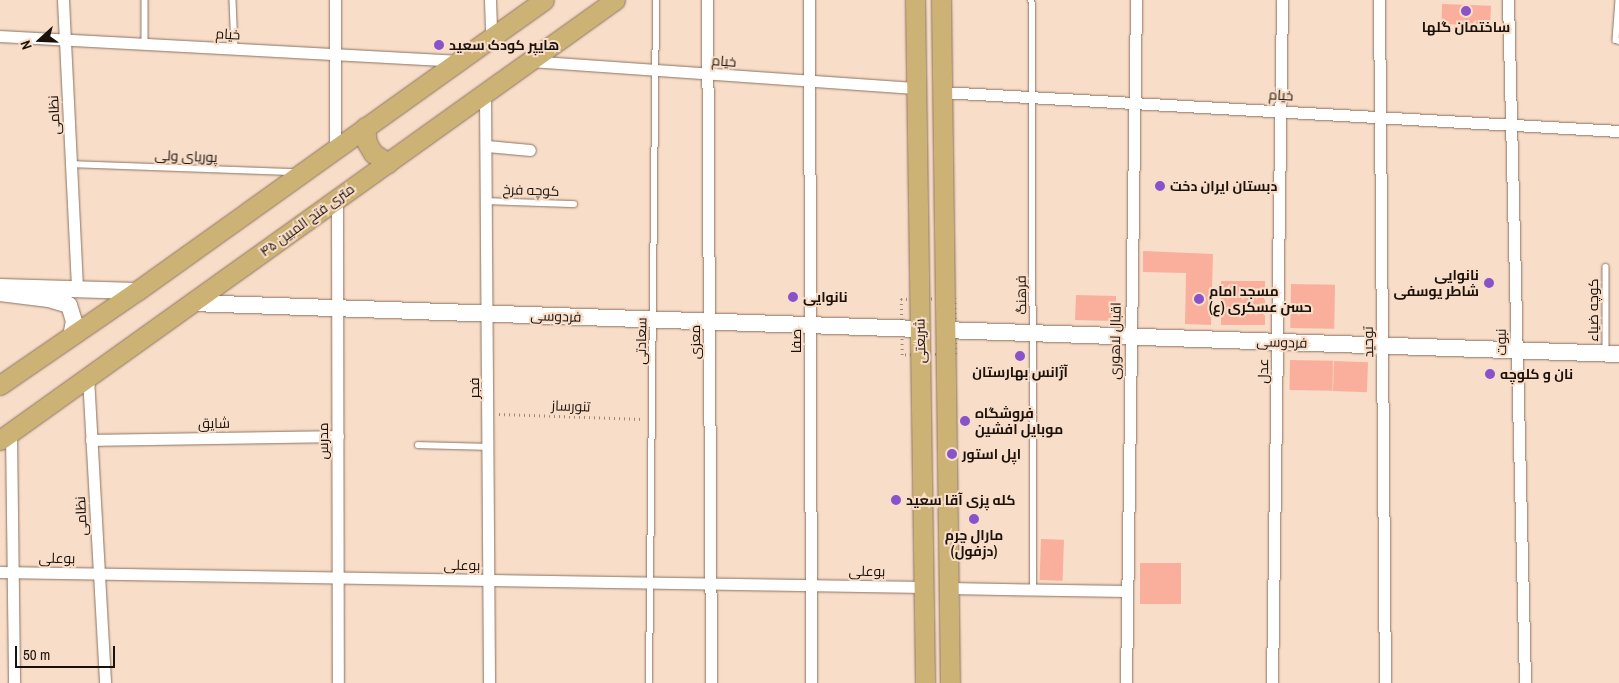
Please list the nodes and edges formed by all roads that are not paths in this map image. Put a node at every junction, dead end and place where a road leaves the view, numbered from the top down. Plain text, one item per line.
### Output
1 (63, 0) edge
2 (145, 0) edge
3 (233, 0) edge
4 (335, 0) edge
5 (490, 0) edge
6 (544, 0) edge
7 (656, 0) edge
8 (707, 0) edge
9 (809, 0) edge
10 (915, 0) edge
11 (941, 0) edge
12 (1032, 0) edge
13 (1136, 0) edge
14 (1282, 0) edge
15 (1379, 0) edge
16 (1508, 0) edge
17 (1619, 0) edge
18 (610, 2) edge
19 (0, 36) edge
20 (491, 36) junction
21 (65, 41) junction
22 (1619, 41) edge
23 (146, 45) junction
24 (235, 49) junction
25 (335, 55) junction
26 (529, 61) junction
27 (455, 62) junction
28 (657, 72) junction
29 (708, 76) junction
30 (810, 82) junction
31 (916, 88) junction
32 (942, 92) junction
33 (485, 93) junction
34 (1032, 96) junction
35 (1135, 101) junction
36 (1281, 110) junction
37 (1380, 115) junction
38 (1510, 123) junction
39 (365, 127) junction
40 (1619, 131) edge
41 (487, 146) junction
42 (335, 148) junction
43 (530, 150) dead end
44 (388, 162) junction
45 (71, 164) junction
46 (301, 172) junction
47 (337, 199) junction
48 (488, 200) junction
49 (574, 204) dead end
50 (1606, 267) dead end
51 (0, 287) edge
52 (77, 288) junction
53 (138, 292) junction
54 (0, 293) edge
55 (192, 303) junction
56 (337, 309) junction
57 (489, 314) junction
58 (653, 320) junction
59 (709, 322) junction
60 (810, 325) junction
61 (920, 329) junction
62 (945, 330) junction
63 (1034, 334) junction
64 (71, 336) junction
65 (1130, 336) junction
66 (1278, 342) junction
67 (1383, 346) junction
68 (1516, 350) junction
69 (1612, 354) edge
70 (88, 378) junction
71 (0, 385) edge
72 (6, 436) edge
73 (338, 436) junction
74 (91, 440) junction
75 (418, 445) dead end
76 (489, 447) junction
77 (0, 572) edge
78 (12, 573) junction
79 (99, 574) junction
80 (337, 578) junction
81 (489, 580) junction
82 (651, 583) junction
83 (710, 583) junction
84 (810, 585) junction
85 (924, 587) junction
86 (948, 588) junction
87 (1034, 590) junction
88 (1127, 591) junction
89 (14, 683) edge
90 (106, 683) edge
91 (338, 683) edge
92 (489, 683) edge
93 (649, 683) edge
94 (711, 683) edge
95 (811, 683) edge
96 (925, 683) edge
97 (950, 683) edge
98 (1126, 683) edge
99 (1272, 683) edge
100 (1385, 683) edge
101 (1525, 683) edge

1 - 21 street, نظامی
2 - 23 lane
3 - 24 lane
4 - 25 street
5 - 20 street
6 - 20 main road
7 - 28 lane, سعادتی
8 - 29 street, معزی
9 - 30 street, صفا
10 - 31 main road, شریعتی
11 - 32 main road, شریعتی
12 - 34 lane, فرهنگ
13 - 35 street, اقبال لاهوری
14 - 36 street, عدل
15 - 37 street, توحید
16 - 38 street, نبوت
17 - 22 lane
18 - 26 main road, ۴۵ متری فتح المبین
19 - 21 street, خیام
20 - 27 main road
21 - 23 street, خیام
21 - 45 street, نظامی
23 - 24 street, خیام
24 - 25 street, خیام
25 - 27 street, خیام
25 - 42 street
26 - 28 street, خیام
26 - 33 main road, ۴۵ متری فتح المبین
27 - 39 main road
28 - 29 street, خیام
28 - 58 lane, سعادتی
29 - 30 street, خیام
29 - 59 street, معزی
30 - 31 street, خیام
30 - 60 street, صفا
31 - 61 main road, شریعتی
32 - 34 street, خیام
32 - 62 main road, شریعتی
33 - 41 street, فجر
33 - 44 main road, ۴۵ متری فتح المبین
34 - 35 street, خیام
34 - 63 lane, فرهنگ
35 - 36 street, خیام
35 - 65 street, اقبال لاهوری
36 - 37 street, خیام
36 - 66 street, عدل
37 - 38 street, خیام
37 - 67 street, توحید
38 - 40 street, خیام
38 - 68 street, نبوت
39 - 42 main road
39 - 44 main road
41 - 43 street
41 - 48 street, فجر
42 - 46 main road
44 - 47 main road, ۴۵ متری فتح المبین
45 - 46 lane, پوریای ولی
45 - 52 street, نظامی
46 - 53 main road
47 - 55 main road, ۴۵ متری فتح المبین
47 - 56 street, مدرس
48 - 49 lane, کوچه فرخ
48 - 57 street, فجر
50 - 69 lane, کوچه ضیاء
51 - 52 main road
52 - 53 main road
53 - 64 main road
54 - 64 main road
55 - 56 main road, فردوسی
55 - 70 main road, ۴۵ متری فتح المبین
56 - 57 main road, فردوسی
56 - 73 street, مدرس
57 - 58 main road, فردوسی
57 - 76 street, فجر
58 - 59 main road, فردوسی
58 - 82 lane, سعادتی
59 - 60 main road, فردوسی
59 - 83 street, معزی
60 - 61 main road, فردوسی
60 - 84 street, صفا
61 - 62 main road
61 - 85 main road, شریعتی
62 - 63 main road, فردوسی
62 - 86 main road, شریعتی
63 - 65 main road, فردوسی
63 - 87 lane, فرهنگ
64 - 71 main road
65 - 66 main road, فردوسی
65 - 88 street, اقبال لاهوری
66 - 67 main road, فردوسی
66 - 99 street, عدل
67 - 68 main road, فردوسی
67 - 100 street, توحید
68 - 69 main road, فردوسی
68 - 101 street, نبوت
70 - 72 main road, ۴۵ متری فتح المبین
70 - 74 street, نظامی
72 - 78 street
73 - 74 street, شایق
73 - 80 street, مدرس
74 - 79 street, نظامی
75 - 76 lane
76 - 81 street, فجر
77 - 78 street, بوعلی
78 - 79 street, بوعلی
78 - 89 street
79 - 80 street, بوعلی
79 - 90 street, نظامی
80 - 81 street, بوعلی
80 - 91 street, مدرس
81 - 82 street, بوعلی
81 - 92 street, فجر
82 - 83 street, بوعلی
82 - 93 lane, سعادتی
83 - 84 street, بوعلی
83 - 94 street, معزی
84 - 85 street, بوعلی
84 - 95 street, صفا
85 - 96 main road, شریعتی
86 - 87 street
86 - 97 main road, شریعتی
87 - 88 street
88 - 98 street, اقبال لاهوری

